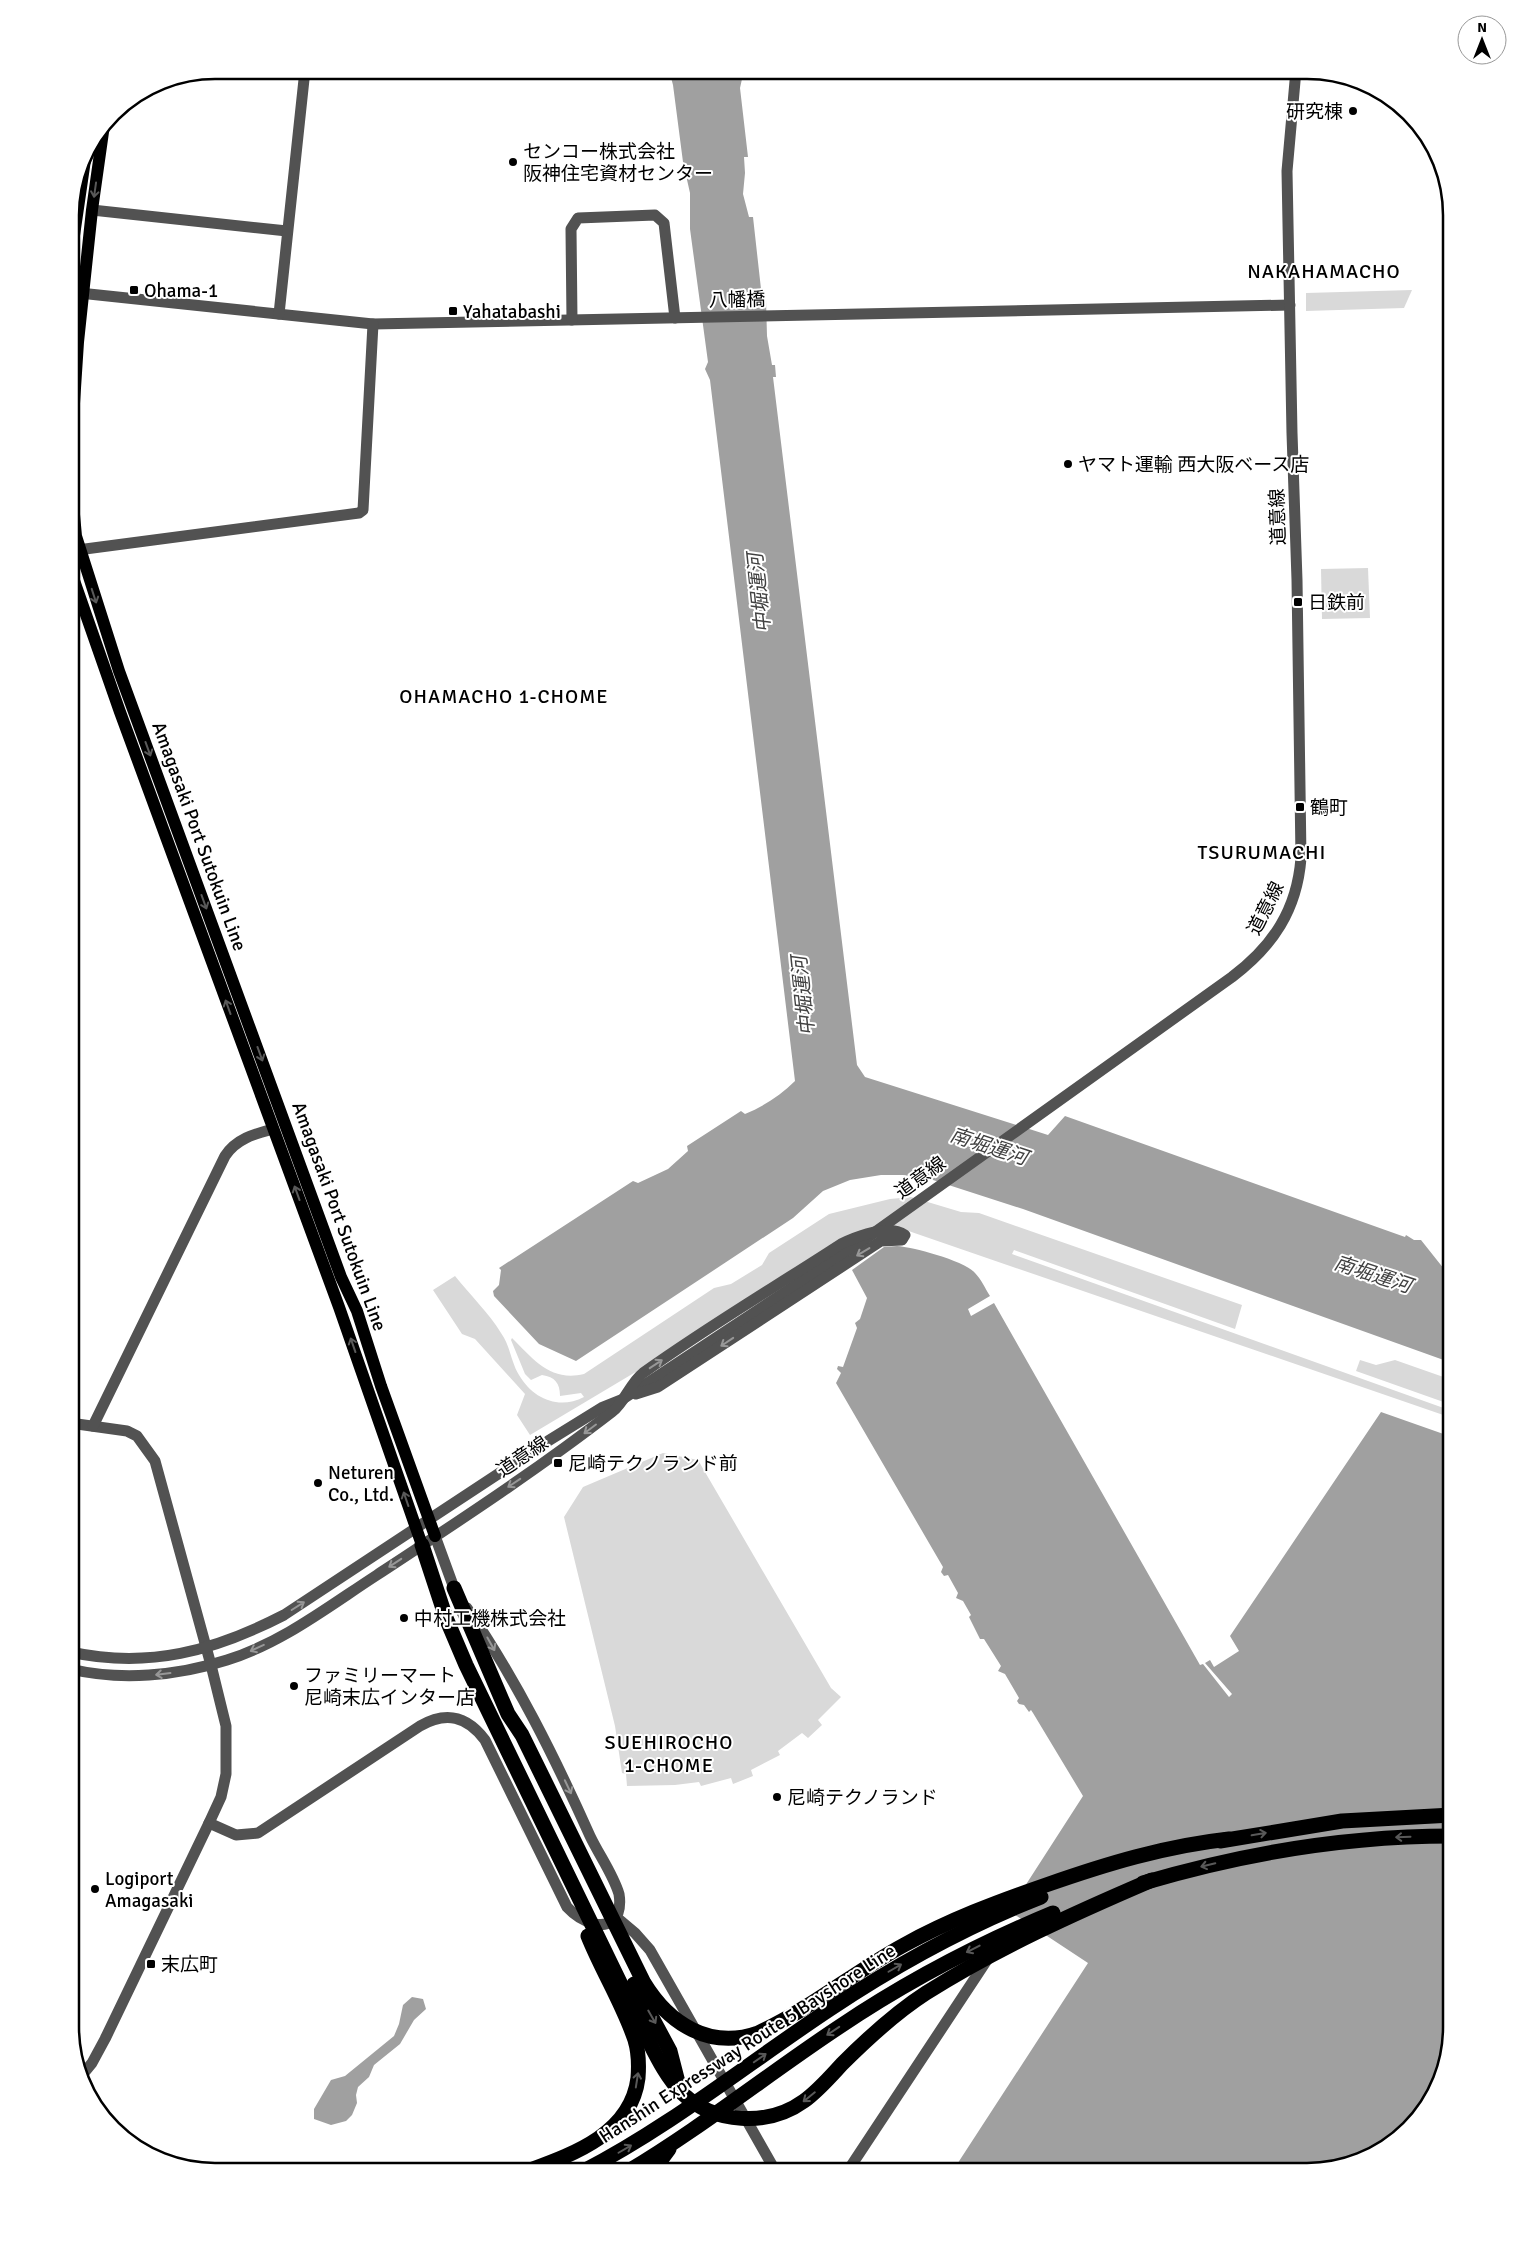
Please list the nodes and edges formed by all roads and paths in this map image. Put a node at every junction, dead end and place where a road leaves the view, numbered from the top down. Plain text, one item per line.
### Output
1 (305, 79) edge
2 (1295, 79) edge
3 (102, 139) edge
4 (92, 210) junction
5 (287, 231) junction
6 (79, 277) edge
7 (79, 293) edge
8 (1290, 305) junction
9 (280, 314) junction
10 (675, 318) junction
11 (572, 320) junction
12 (373, 324) junction
13 (79, 549) edge
14 (79, 561) edge
15 (79, 596) edge
16 (273, 1129) junction
17 (623, 1399) junction
18 (79, 1424) edge
19 (93, 1426) junction
20 (430, 1520) junction
21 (416, 1528) junction
22 (435, 1536) junction
23 (422, 1545) junction
24 (454, 1588) junction
25 (206, 1648) junction
26 (79, 1653) edge
27 (211, 1665) junction
28 (79, 1670) edge
29 (513, 1739) junction
30 (1443, 1815) edge
31 (209, 1823) junction
32 (1443, 1836) edge
33 (1229, 1839) junction
34 (552, 1843) junction
35 (1152, 1880) junction
36 (616, 1917) junction
37 (1010, 1927) dead end
38 (86, 2070) edge
39 (546, 2163) edge
40 (598, 2163) edge
41 (641, 2163) edge
42 (659, 2163) edge
43 (771, 2163) edge
44 (853, 2163) edge

1 - 5 street
2 - 8 street, 道意線
3 -> 4 main road, Amagasaki Port Sutokuin Line
4 - 5 street
4 - 6 main road, Amagasaki Port Sutokuin Line
5 - 9 street
7 - 9 street, 八幡橋
8 - 10 street, 八幡橋
8 - 17 street, 道意線
9 - 12 street, 八幡橋
10 - 11 street, 八幡橋
10 - 11 street
11 - 12 street, 八幡橋
12 - 13 street
14 -> 20 main road, Amagasaki Port Sutokuin Line
16 -> 15 main road, Amagasaki Port Sutokuin Line
16 - 19 street
21 -> 16 main road, Amagasaki Port Sutokuin Line
17 -> 17 street
17 - 20 street, 道意線
17 -> 22 street, 道意線
18 - 19 street
19 - 25 street
20 - 21 street, 道意線
20 - 22 main road, Amagasaki Port Sutokuin Line
21 - 23 main road, Amagasaki Port Sutokuin Line
25 -> 21 street, 道意線
22 - 23 street, 道意線
22 - 24 street
23 -> 27 street, 道意線
23 - 29 highway
24 - 29 highway
24 -> 36 street
25 - 26 street, 道意線
25 - 27 street
27 -> 28 street, 道意線
27 - 31 street
29 - 33 highway
29 - 34 highway
29 -> 42 highway
33 -> 30 highway, Hanshin Expressway Route 5 Bayshore Line
31 - 36 street
31 - 38 street
32 -> 35 highway, Hanshin Expressway Route 5 Bayshore Line
40 -> 33 highway, Hanshin Expressway Route 5 Bayshore Line
35 -> 34 highway
39 -> 34 highway
35 -> 41 highway, Hanshin Expressway Route 5 Bayshore Line
36 - 43 street
37 - 44 street

